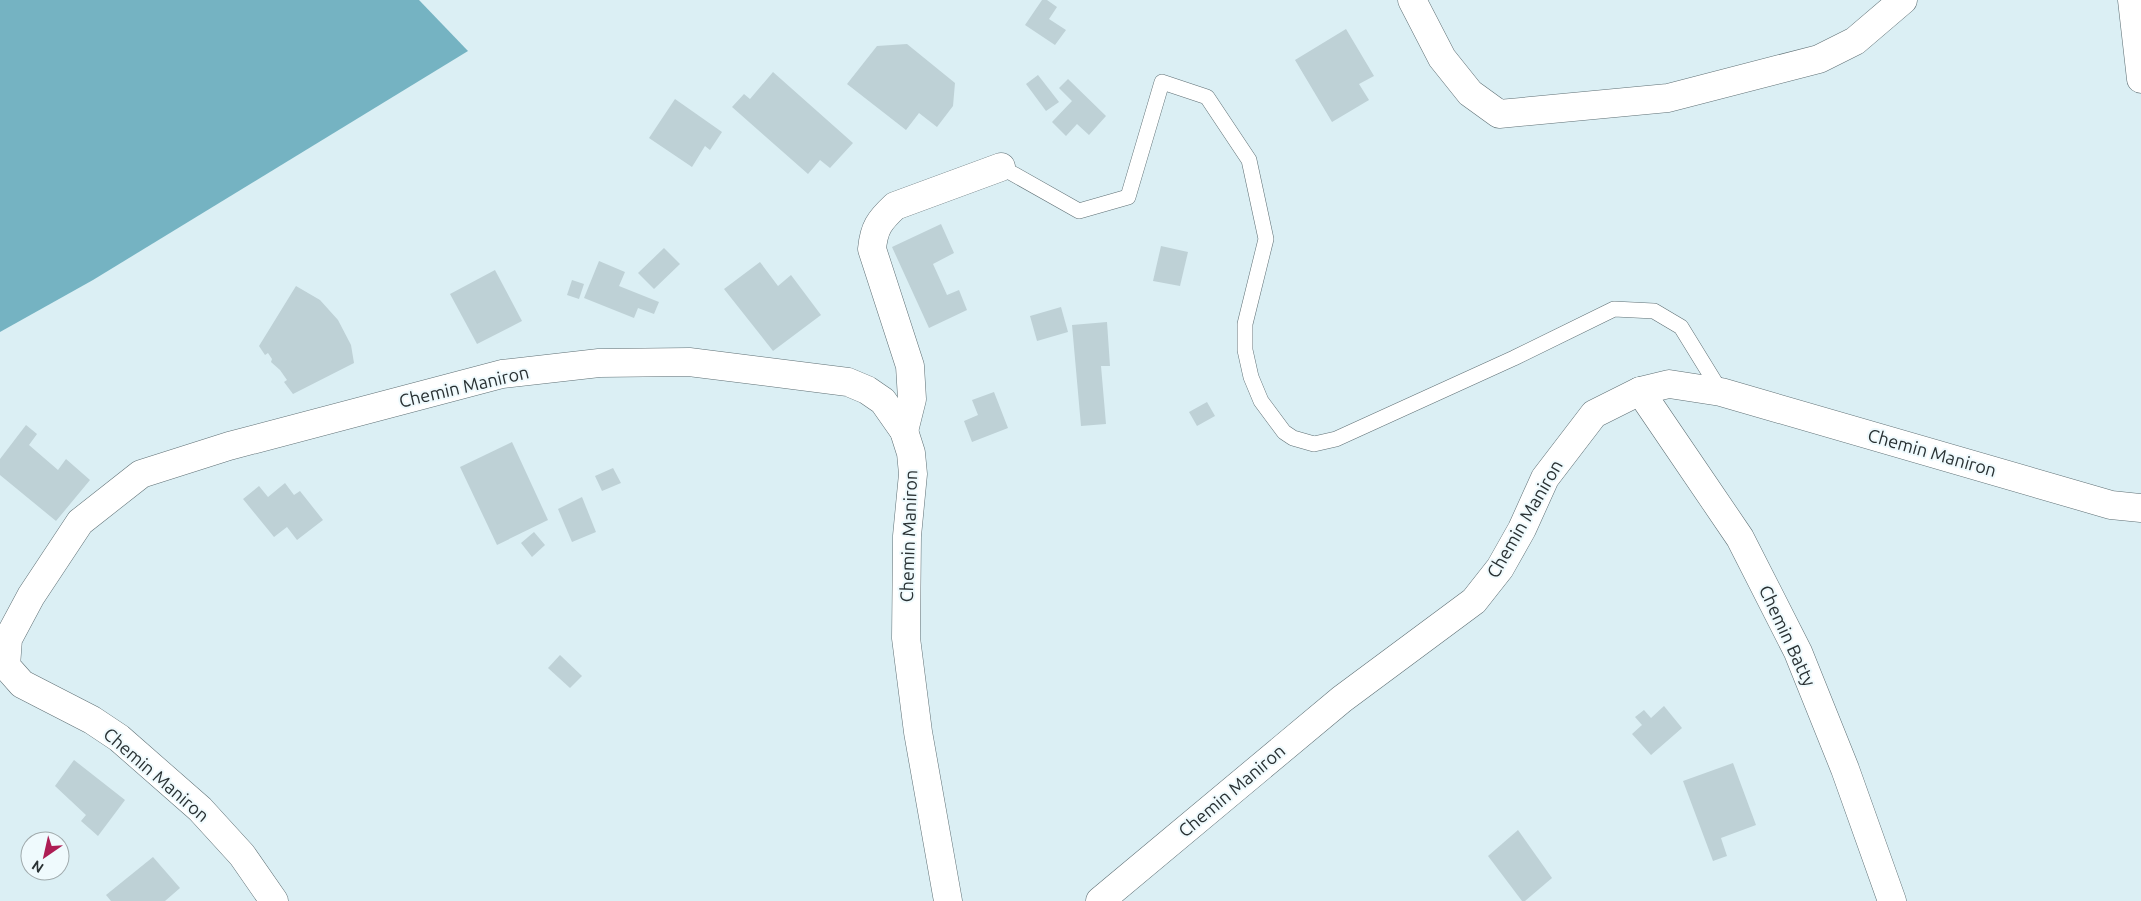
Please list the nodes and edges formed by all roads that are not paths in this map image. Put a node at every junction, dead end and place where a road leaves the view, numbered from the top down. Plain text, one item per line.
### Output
1 (1412, 0) edge
2 (1903, 0) edge
3 (2132, 0) edge
4 (2141, 79) edge
5 (1001, 167) joint
6 (1640, 392) junction
7 (1721, 392) junction
8 (904, 430) junction
9 (2141, 508) edge
10 (3, 668) edge
11 (274, 901) edge
12 (948, 901) edge
13 (1100, 901) edge
14 (1892, 901) edge

1 - 2 street
3 - 4 street
5 - 7 lane
5 - 8 street
6 - 7 street, Chemin Maniron
6 - 13 street, Chemin Maniron
6 - 14 street, Chemin Batty
7 - 9 street, Chemin Maniron
8 - 10 street, Chemin Maniron
8 - 12 street, Chemin Maniron
10 - 11 street, Chemin Maniron

